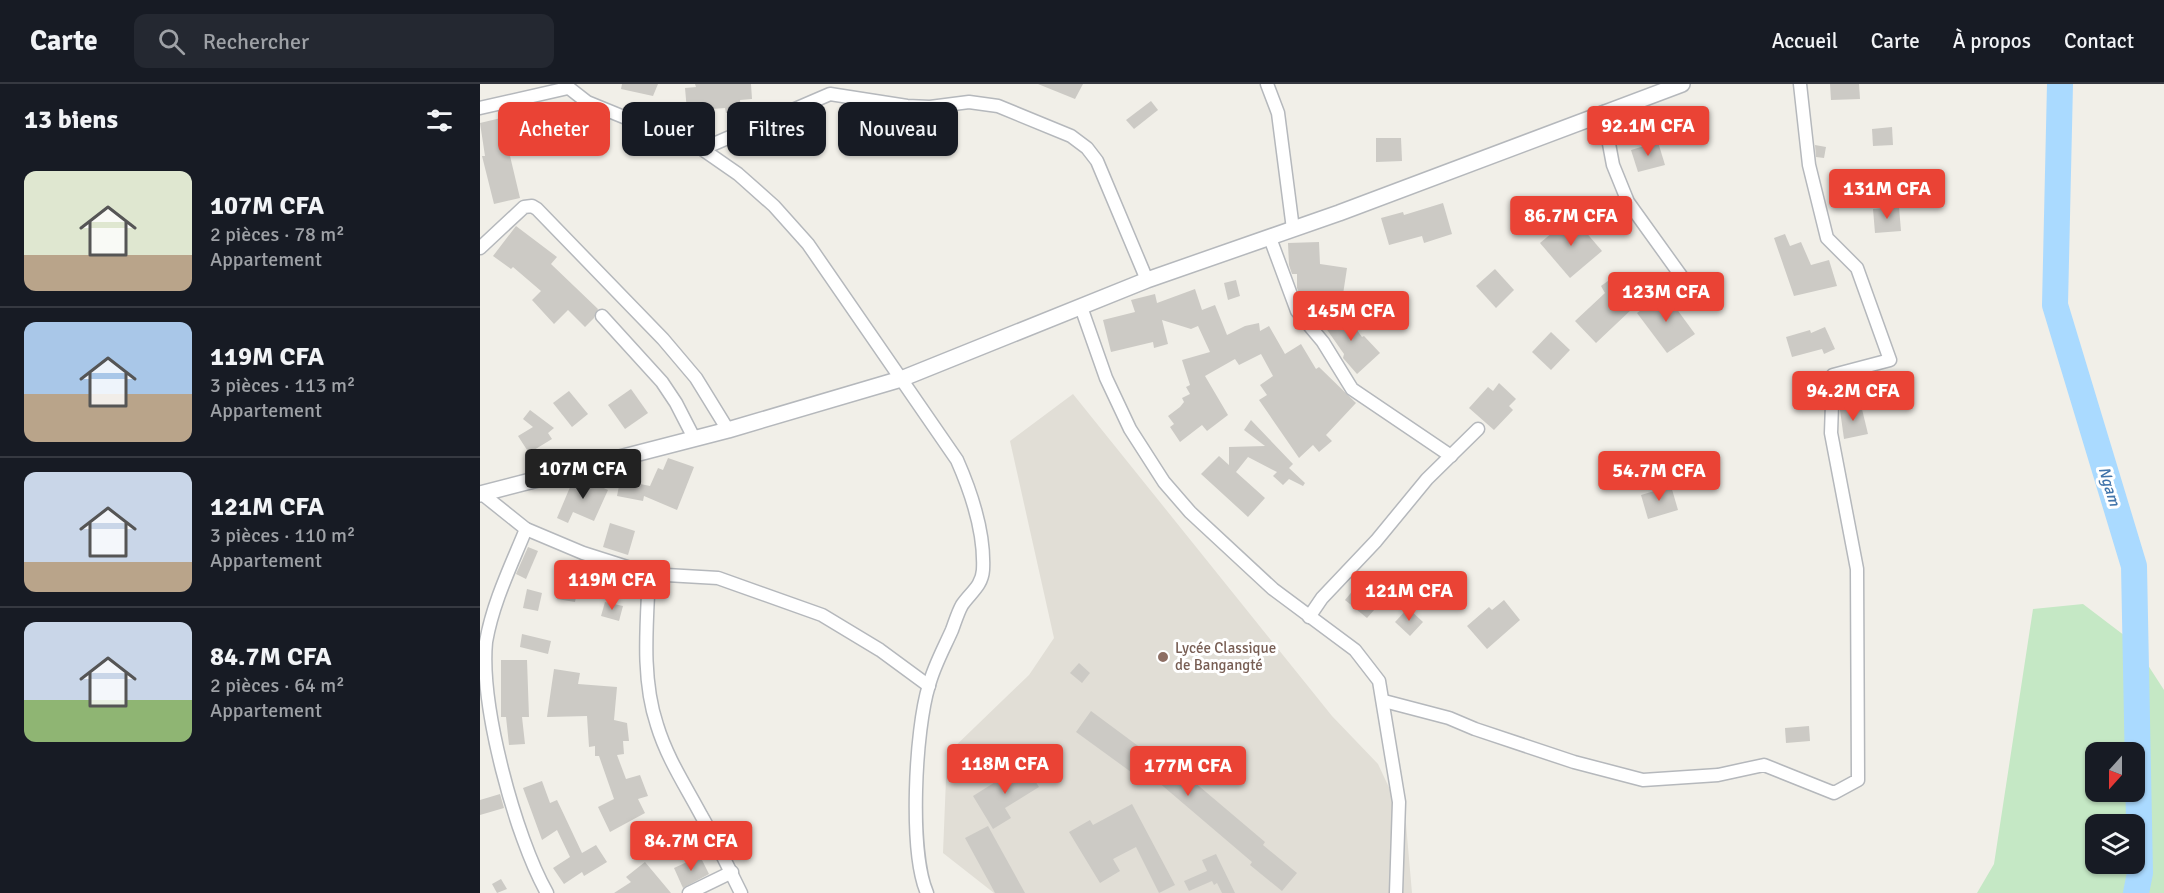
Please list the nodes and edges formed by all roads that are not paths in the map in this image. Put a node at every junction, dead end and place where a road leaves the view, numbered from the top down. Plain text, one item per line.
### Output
1 (1267, 84) edge
2 (1682, 84) edge
3 (1800, 84) edge
4 (566, 86) edge
5 (833, 89) edge
6 (480, 108) edge
7 (1603, 112) junction
8 (622, 116) edge
9 (715, 143) edge
10 (712, 156) edge
11 (1293, 229) junction
12 (1269, 237) junction
13 (480, 248) edge
14 (1147, 280) junction
15 (1697, 297) dead end
16 (1081, 307) junction
17 (602, 316) dead end
18 (901, 379) junction
19 (1478, 429) dead end
20 (729, 430) junction
21 (694, 438) junction
22 (1451, 456) junction
23 (481, 493) edge
24 (526, 529) junction
25 (649, 574) junction
26 (1310, 617) junction
27 (928, 686) junction
28 (1384, 701) junction
29 (732, 872) junction
30 (547, 893) edge
31 (690, 893) edge
32 (741, 893) edge
33 (927, 893) edge
34 (1396, 893) edge

1 - 11 street
2 - 7 street
3 - 28 street
4 - 6 street
4 - 8 street
5 - 9 street
5 - 14 street
7 - 11 street
7 - 15 street
10 - 18 street
11 - 12 street
12 - 14 street
12 - 22 street
13 - 20 street
14 - 16 street
16 - 18 street
16 - 26 street
17 - 21 street
18 - 20 street
18 - 27 street
19 - 22 street
20 - 21 street
21 - 23 street
22 - 26 street
23 - 24 street
24 - 25 street
24 - 30 street
25 - 27 street
25 - 29 street
26 - 28 street
27 - 33 street
28 - 34 street
29 - 31 street
29 - 32 street

